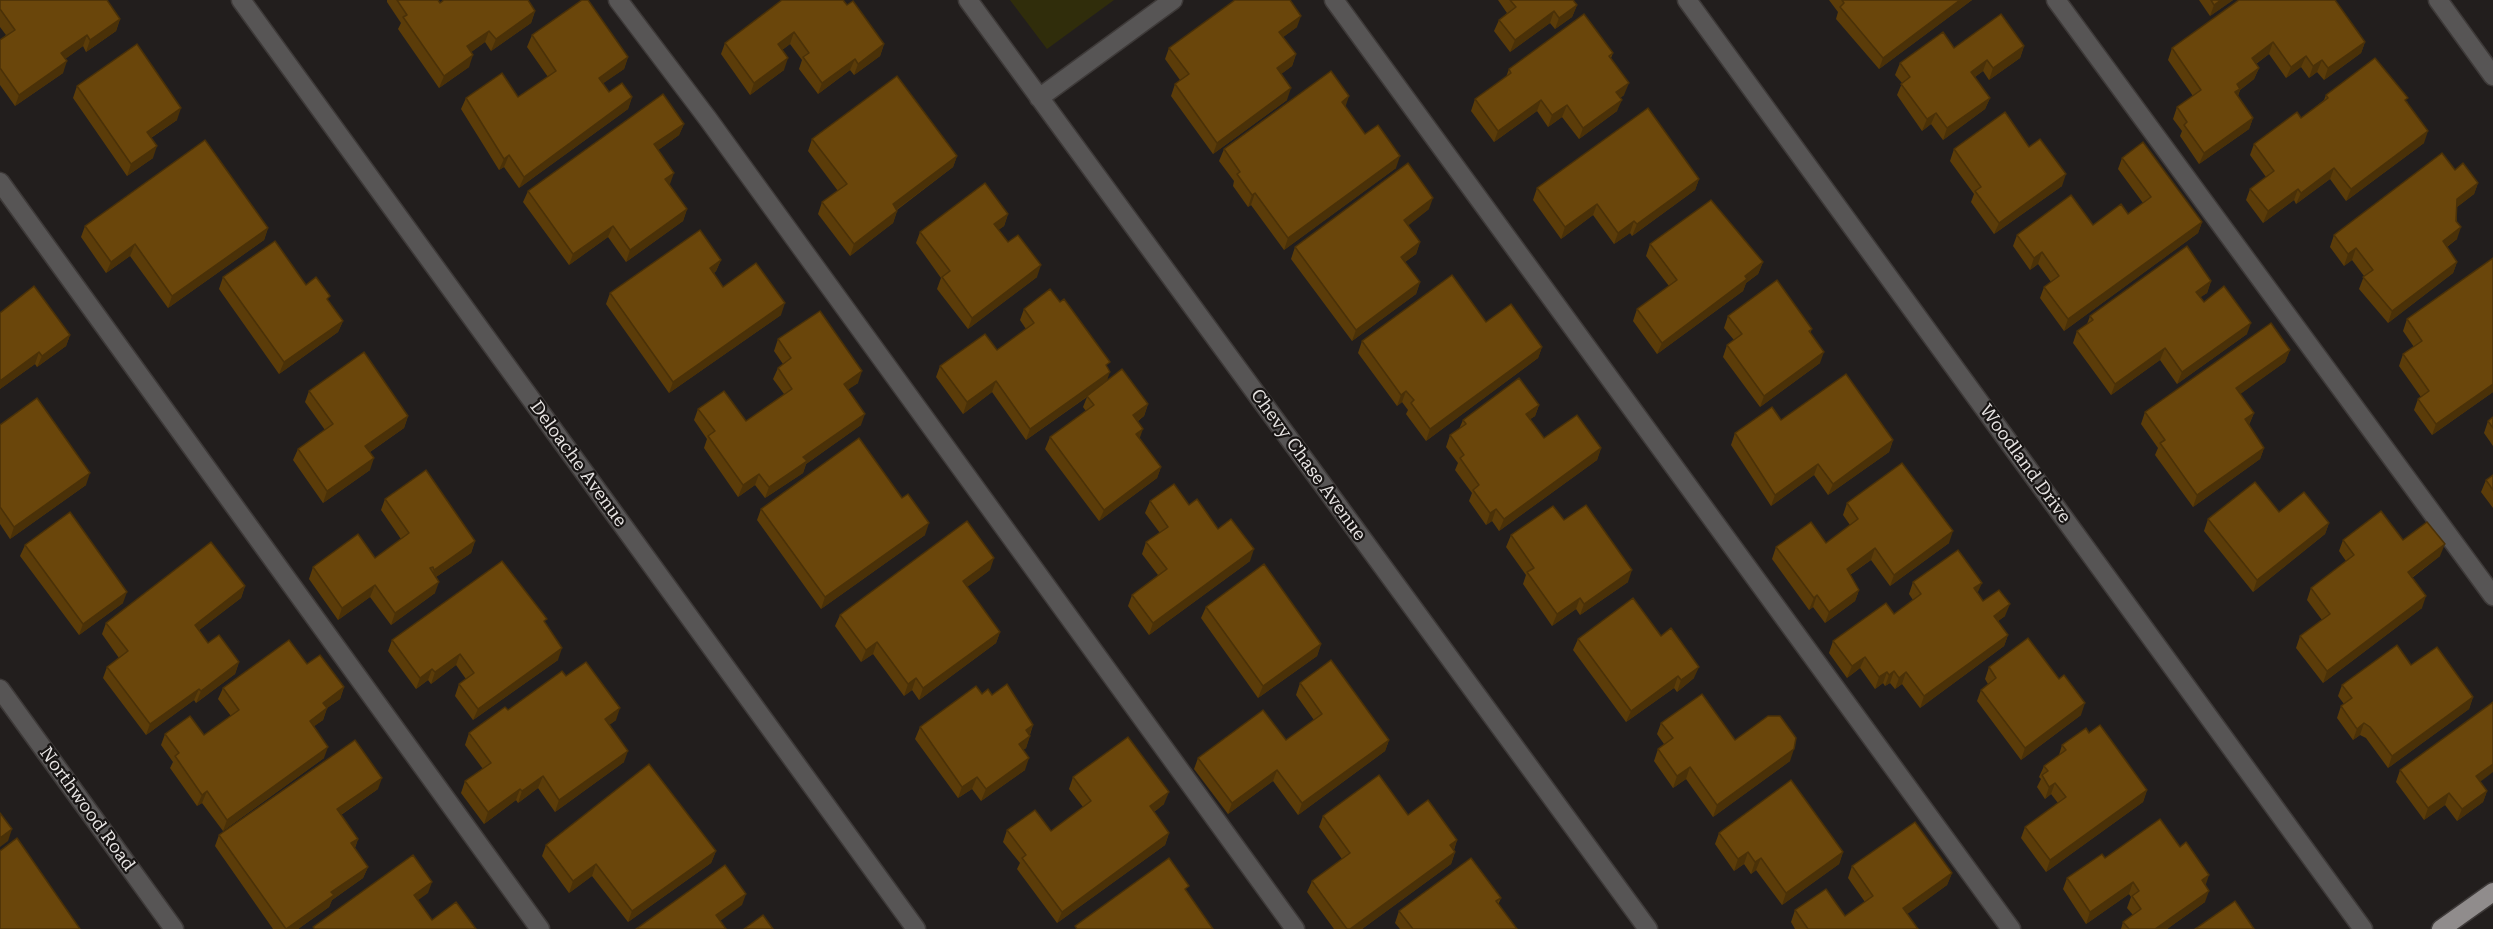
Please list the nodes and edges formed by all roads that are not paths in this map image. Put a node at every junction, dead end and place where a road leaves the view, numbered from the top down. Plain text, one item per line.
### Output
1 (241, 0) edge
2 (618, 0) edge
3 (968, 0) edge
4 (1173, 0) edge
5 (1334, 0) edge
6 (1687, 0) edge
7 (2056, 0) edge
8 (2438, 0) edge
9 (2493, 76) edge
10 (1039, 98) junction
11 (0, 182) edge
12 (2493, 596) edge
13 (0, 689) edge
14 (2493, 892) edge
15 (174, 929) edge
16 (540, 929) edge
17 (916, 929) edge
18 (1295, 929) edge
19 (1648, 929) edge
20 (2011, 929) edge
21 (2363, 929) edge
22 (2441, 929) edge

1 - 17 street, Deloache Avenue
2 - 18 street
3 - 10 street, Chevy Chase Avenue
4 - 10 street
5 - 20 street
6 - 21 street, Woodland Drive
7 - 12 street
8 - 9 street
10 - 19 street, Chevy Chase Avenue
11 - 16 street
13 - 15 street, Northwood Road
14 - 22 main road

